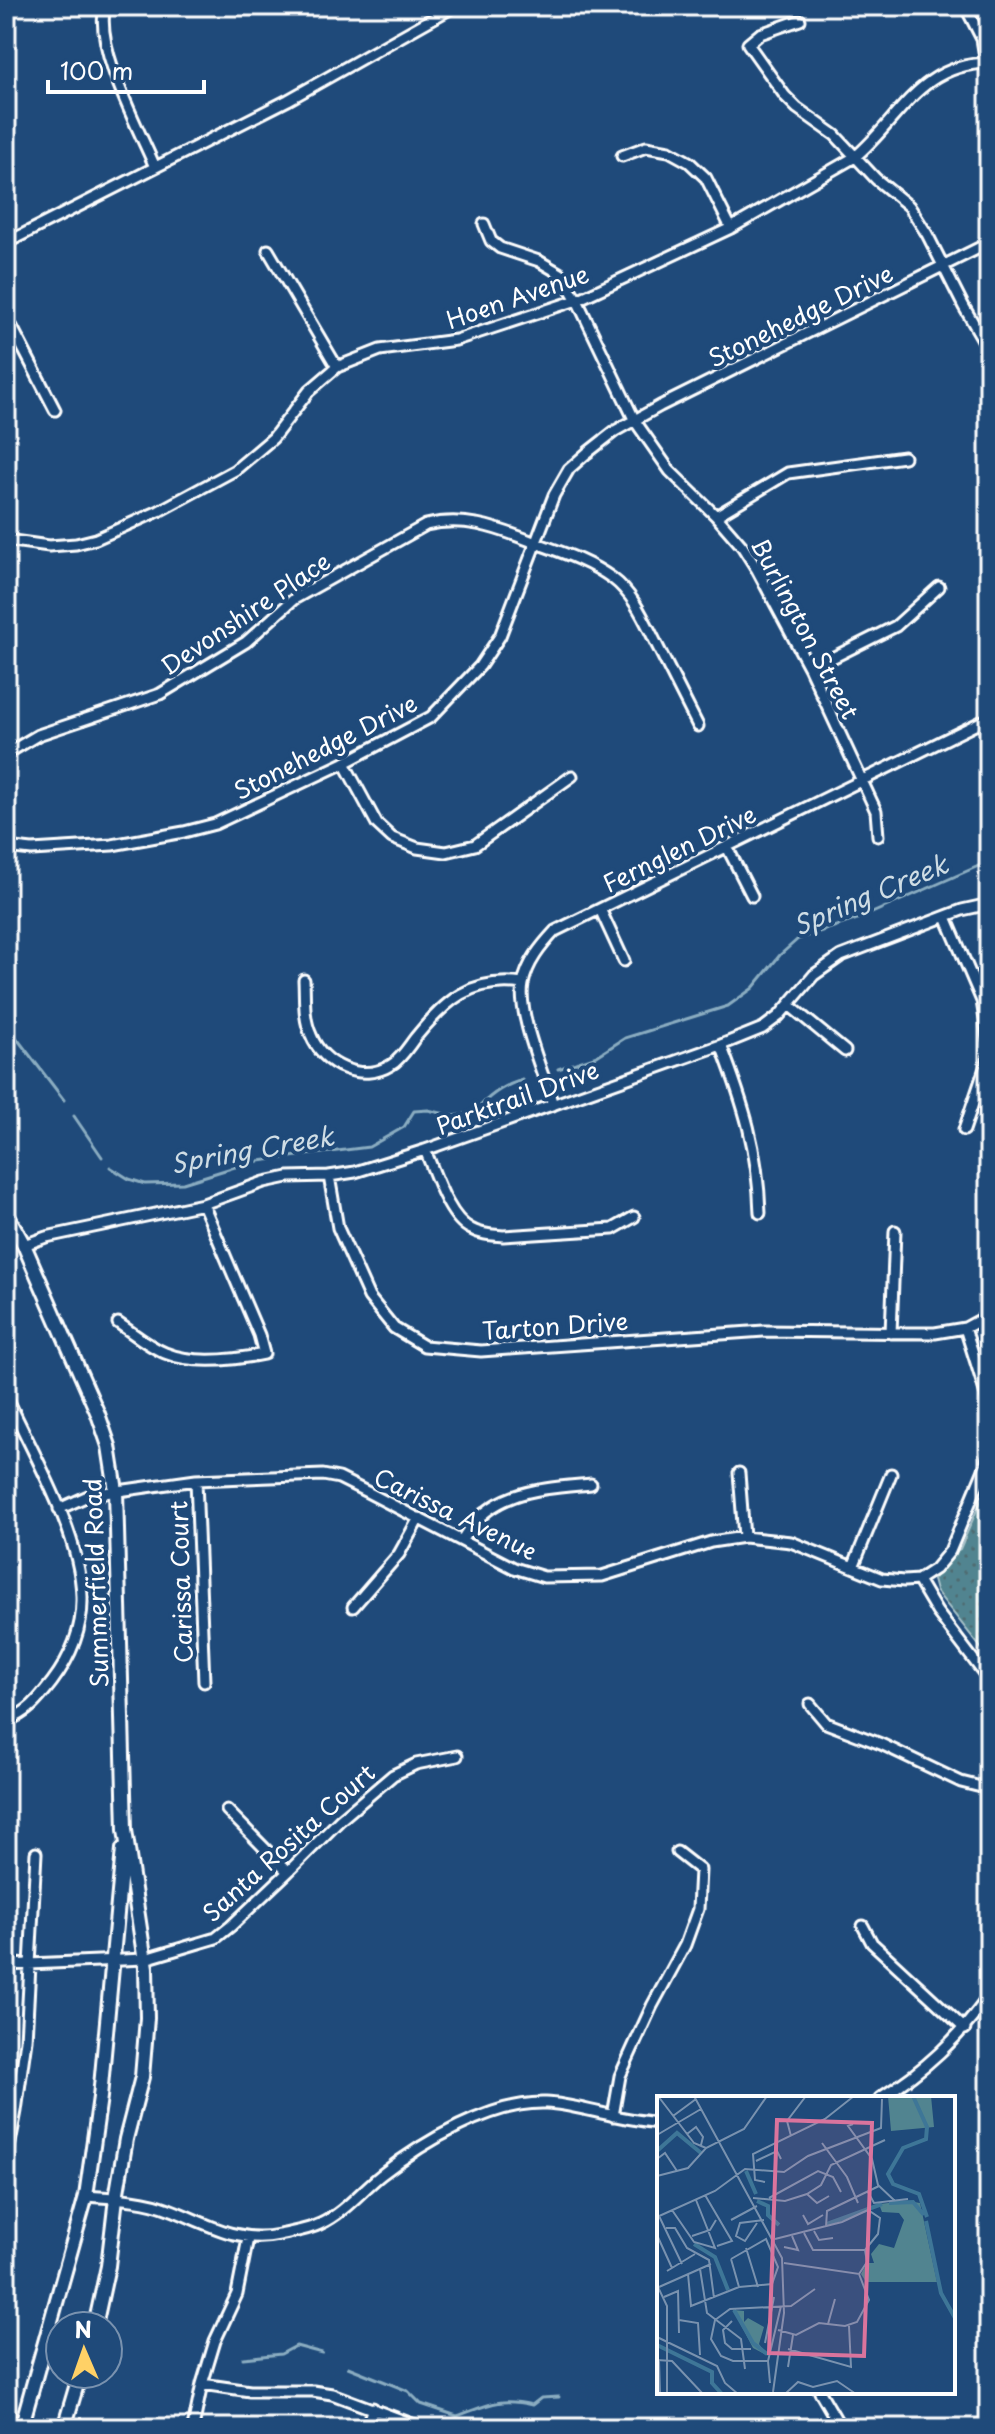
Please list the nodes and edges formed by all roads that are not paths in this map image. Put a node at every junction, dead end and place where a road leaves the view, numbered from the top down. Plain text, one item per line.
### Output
1 (105, 6) edge
2 (455, 6) edge
3 (965, 6) edge
4 (800, 20) dead end
5 (988, 63) edge
6 (622, 156) dead end
7 (855, 157) junction
8 (155, 167) junction
9 (484, 224) dead end
10 (731, 228) junction
11 (6, 243) edge
12 (989, 243) edge
13 (268, 250) dead end
14 (943, 267) junction
15 (577, 300) junction
16 (6, 330) edge
17 (989, 350) edge
18 (337, 367) junction
19 (55, 410) dead end
20 (635, 421) junction
21 (904, 457) dead end
22 (716, 516) junction
23 (6, 540) edge
24 (535, 543) junction
25 (939, 587) dead end
26 (810, 669) junction
27 (985, 720) edge
28 (698, 726) dead end
29 (989, 738) edge
30 (6, 754) edge
31 (344, 763) junction
32 (572, 776) dead end
33 (862, 781) junction
34 (878, 836) dead end
35 (6, 847) edge
36 (727, 847) junction
37 (752, 896) dead end
38 (989, 904) edge
39 (600, 909) junction
40 (946, 917) junction
41 (624, 961) dead end
42 (304, 980) dead end
43 (523, 984) junction
44 (789, 1005) junction
45 (721, 1045) junction
46 (989, 1045) edge
47 (845, 1051) dead end
48 (989, 1056) edge
49 (553, 1105) junction
50 (964, 1130) dead end
51 (425, 1150) junction
52 (329, 1176) junction
53 (203, 1204) junction
54 (6, 1213) edge
55 (760, 1213) dead end
56 (634, 1217) dead end
57 (895, 1231) dead end
58 (24, 1245) junction
59 (989, 1315) edge
60 (118, 1323) dead end
61 (965, 1328) junction
62 (891, 1333) junction
63 (6, 1395) edge
64 (989, 1404) edge
65 (989, 1452) edge
66 (739, 1473) dead end
67 (891, 1474) dead end
68 (196, 1480) junction
69 (591, 1484) dead end
70 (116, 1491) junction
71 (59, 1509) junction
72 (419, 1518) junction
73 (744, 1537) junction
74 (462, 1540) junction
75 (853, 1567) junction
76 (918, 1580) junction
77 (353, 1607) dead end
78 (989, 1680) edge
79 (204, 1682) dead end
80 (810, 1704) dead end
81 (6, 1721) edge
82 (457, 1756) dead end
83 (989, 1789) edge
84 (227, 1810) dead end
85 (125, 1830) junction
86 (677, 1852) dead end
87 (36, 1853) dead end
88 (288, 1872) junction
89 (863, 1926) dead end
90 (145, 1959) junction
91 (112, 1961) junction
92 (29, 1964) junction
93 (6, 1965) edge
94 (989, 1996) edge
95 (965, 2029) junction
96 (883, 2096) edge
97 (613, 2116) junction
98 (657, 2123) edge
99 (6, 2164) edge
100 (86, 2196) junction
101 (116, 2198) junction
102 (248, 2238) junction
103 (98, 2310) edge
104 (202, 2384) junction
105 (75, 2390) edge
106 (821, 2394) edge
107 (373, 2408) junction
108 (21, 2428) edge
109 (64, 2428) edge
110 (193, 2428) edge
111 (366, 2428) edge
112 (423, 2428) edge
113 (841, 2428) edge

1 - 8 street
2 - 8 street
3 - 5 street
4 - 7 street
5 - 7 street, Hoen Avenue
6 - 10 street
7 - 10 street, Hoen Avenue
7 - 14 street
8 - 11 street
9 - 15 street, Burlington Street
10 - 15 street, Hoen Avenue
12 - 14 street, Stonehedge Drive
13 - 18 street
14 - 17 street
14 - 20 street, Stonehedge Drive
15 - 18 street, Hoen Avenue
15 - 20 street, Burlington Street
16 - 19 street
18 - 23 street, Hoen Avenue
20 - 22 street, Burlington Street
20 - 24 street, Stonehedge Drive
21 - 22 street
22 - 26 street, Burlington Street
24 - 28 street, Devonshire Place
24 - 30 street, Devonshire Place
24 - 31 street, Stonehedge Drive
25 - 26 street
26 - 33 street, Burlington Street
27 - 29 street
27 - 33 street, Fernglen Drive
31 - 32 street
31 - 35 street, Stonehedge Drive
33 - 34 street, Burlington Street
33 - 36 street, Fernglen Drive
36 - 37 street
36 - 39 street, Fernglen Drive
38 - 40 street, Parktrail Drive
39 - 41 street
39 - 43 street, Fernglen Drive
40 - 44 street, Parktrail Drive
40 - 46 street
42 - 43 street
43 - 49 street
44 - 45 street, Parktrail Drive
44 - 47 street
45 - 49 street, Parktrail Drive
45 - 55 street
48 - 50 street
49 - 51 street, Parktrail Drive
51 - 52 street, Parktrail Drive
51 - 56 street
52 - 53 street, Parktrail Drive
52 - 62 street, Tarton Drive
53 - 58 street, Parktrail Drive
53 - 60 street
54 - 58 street, Summerfield Road
57 - 62 street
58 - 70 street, Summerfield Road
59 - 61 street
61 - 62 street, Tarton Drive
61 - 64 street
63 - 71 street
65 - 76 street
66 - 73 street
67 - 75 street
68 - 70 street, Carissa Avenue
68 - 72 street, Carissa Avenue
68 - 79 street, Carissa Court
69 - 74 street
70 - 71 street, Carissa Avenue
70 - 85 street, Summerfield Road
71 - 81 street
72 - 74 street, Carissa Avenue
72 - 77 street
73 - 74 street, Carissa Avenue
73 - 75 street, Carissa Avenue
75 - 76 street, Carissa Avenue
76 - 78 street
80 - 83 street
82 - 88 street, Santa Rosita Court
84 - 88 street
85 - 90 street, Summerfield Road
85 - 91 street, Summerfield Road
86 - 97 street
87 - 92 street
88 - 90 street, Santa Rosita Court
89 - 95 street
90 - 91 street, Santa Rosita Court
90 - 101 street, Summerfield Road
91 - 92 street, Santa Rosita Court
91 - 100 street, Summerfield Road
92 - 93 street, Santa Rosita Court
92 - 99 street
94 - 95 street
95 - 96 street
97 - 98 street
97 - 102 street
100 - 101 street
100 - 108 street, Summerfield Road
101 - 102 street
101 - 103 street, Summerfield Road
102 - 104 street
104 - 107 street
104 - 110 street
105 - 109 street
106 - 113 street
107 - 111 street
107 - 112 street

